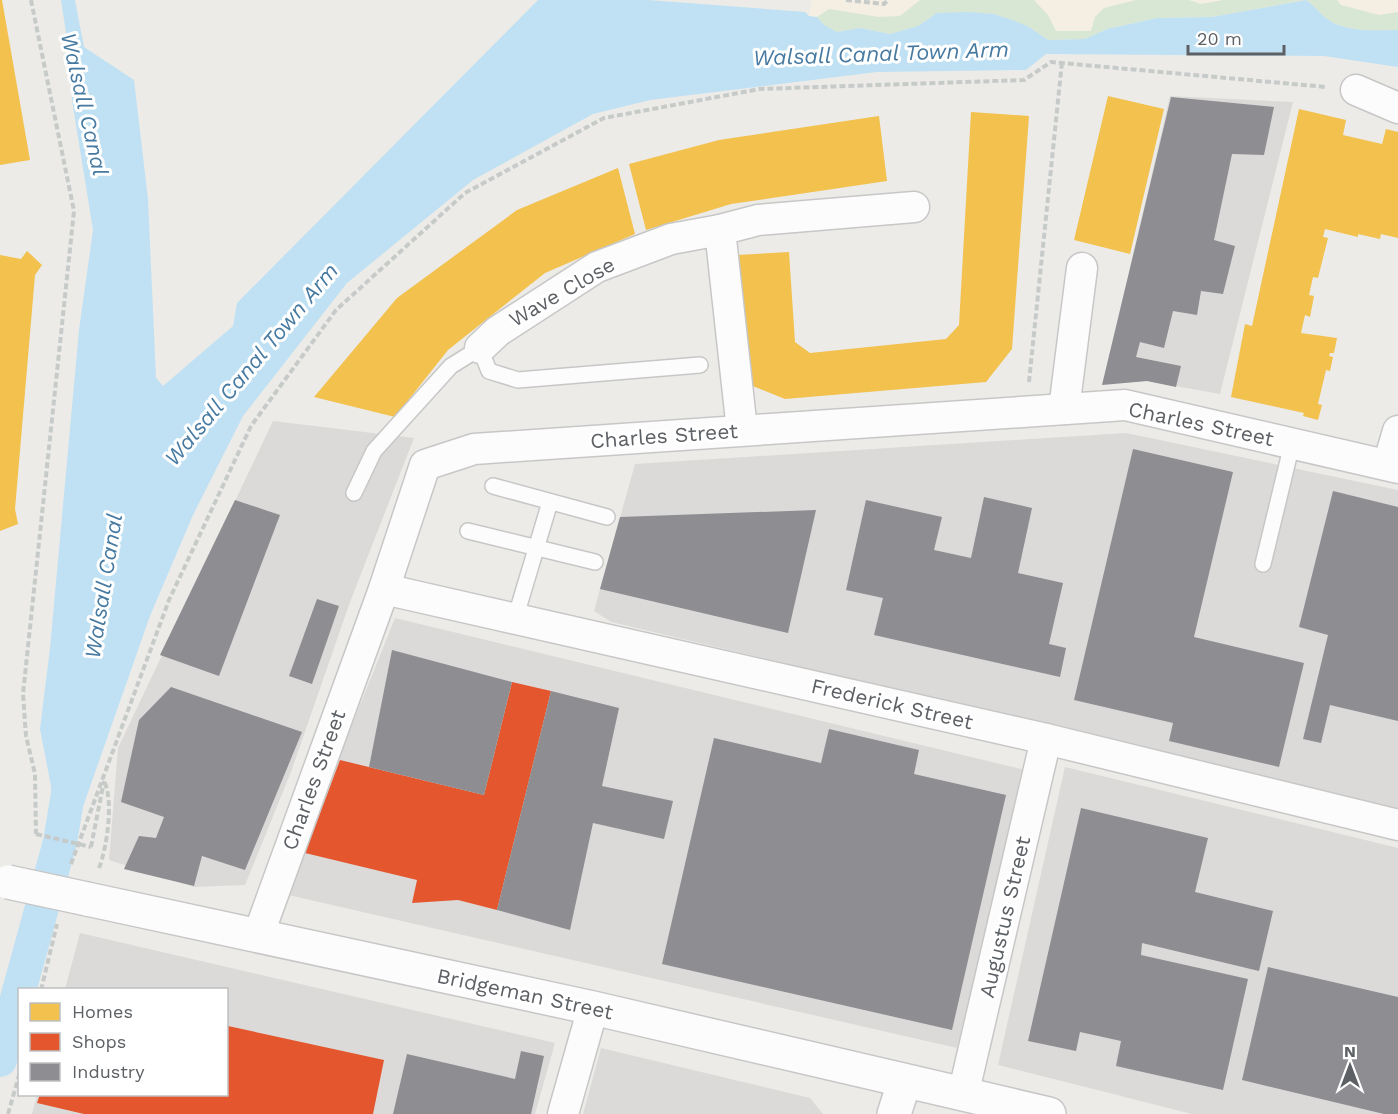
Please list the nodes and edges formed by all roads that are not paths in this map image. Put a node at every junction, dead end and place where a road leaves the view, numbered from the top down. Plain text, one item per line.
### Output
1 (1356, 90) dead end
2 (1398, 108) edge
3 (914, 207) dead end
4 (720, 230) junction
5 (1082, 268) dead end
6 (480, 348) junction
7 (700, 365) dead end
8 (1064, 409) junction
9 (742, 430) junction
10 (1398, 431) edge
11 (1292, 444) junction
12 (1393, 466) edge
13 (493, 486) dead end
14 (354, 493) dead end
15 (550, 502) junction
16 (607, 517) dead end
17 (468, 531) dead end
18 (536, 548) junction
19 (595, 562) dead end
20 (1263, 564) dead end
21 (384, 589) junction
22 (516, 619) junction
23 (1046, 739) junction
24 (1398, 825) edge
25 (4, 881) edge
26 (258, 936) junction
27 (593, 1008) junction
28 (904, 1083) junction
29 (963, 1095) junction
30 (562, 1114) edge
31 (894, 1114) edge
32 (1049, 1114) edge

1 - 2 street
3 - 4 street, Wave Close
4 - 6 street, Wave Close
4 - 9 street
5 - 8 street
6 - 7 lane
6 - 14 lane
8 - 9 street, Charles Street
8 - 11 street, Charles Street
9 - 21 street, Charles Street
10 - 12 street
11 - 12 street, Charles Street
11 - 20 lane
13 - 15 lane
15 - 16 lane
15 - 18 lane
17 - 18 lane
18 - 19 lane
18 - 22 lane
21 - 22 street, Frederick Street
21 - 26 street, Charles Street
22 - 23 street, Frederick Street
23 - 24 street, Frederick Street
23 - 29 street, Augustus Street
25 - 26 street, Bridgeman Street, bridge
26 - 27 street, Bridgeman Street
27 - 28 street, Bridgeman Street
27 - 30 street
28 - 29 street, Bridgeman Street
28 - 31 street
29 - 32 street, Bridgeman Street

